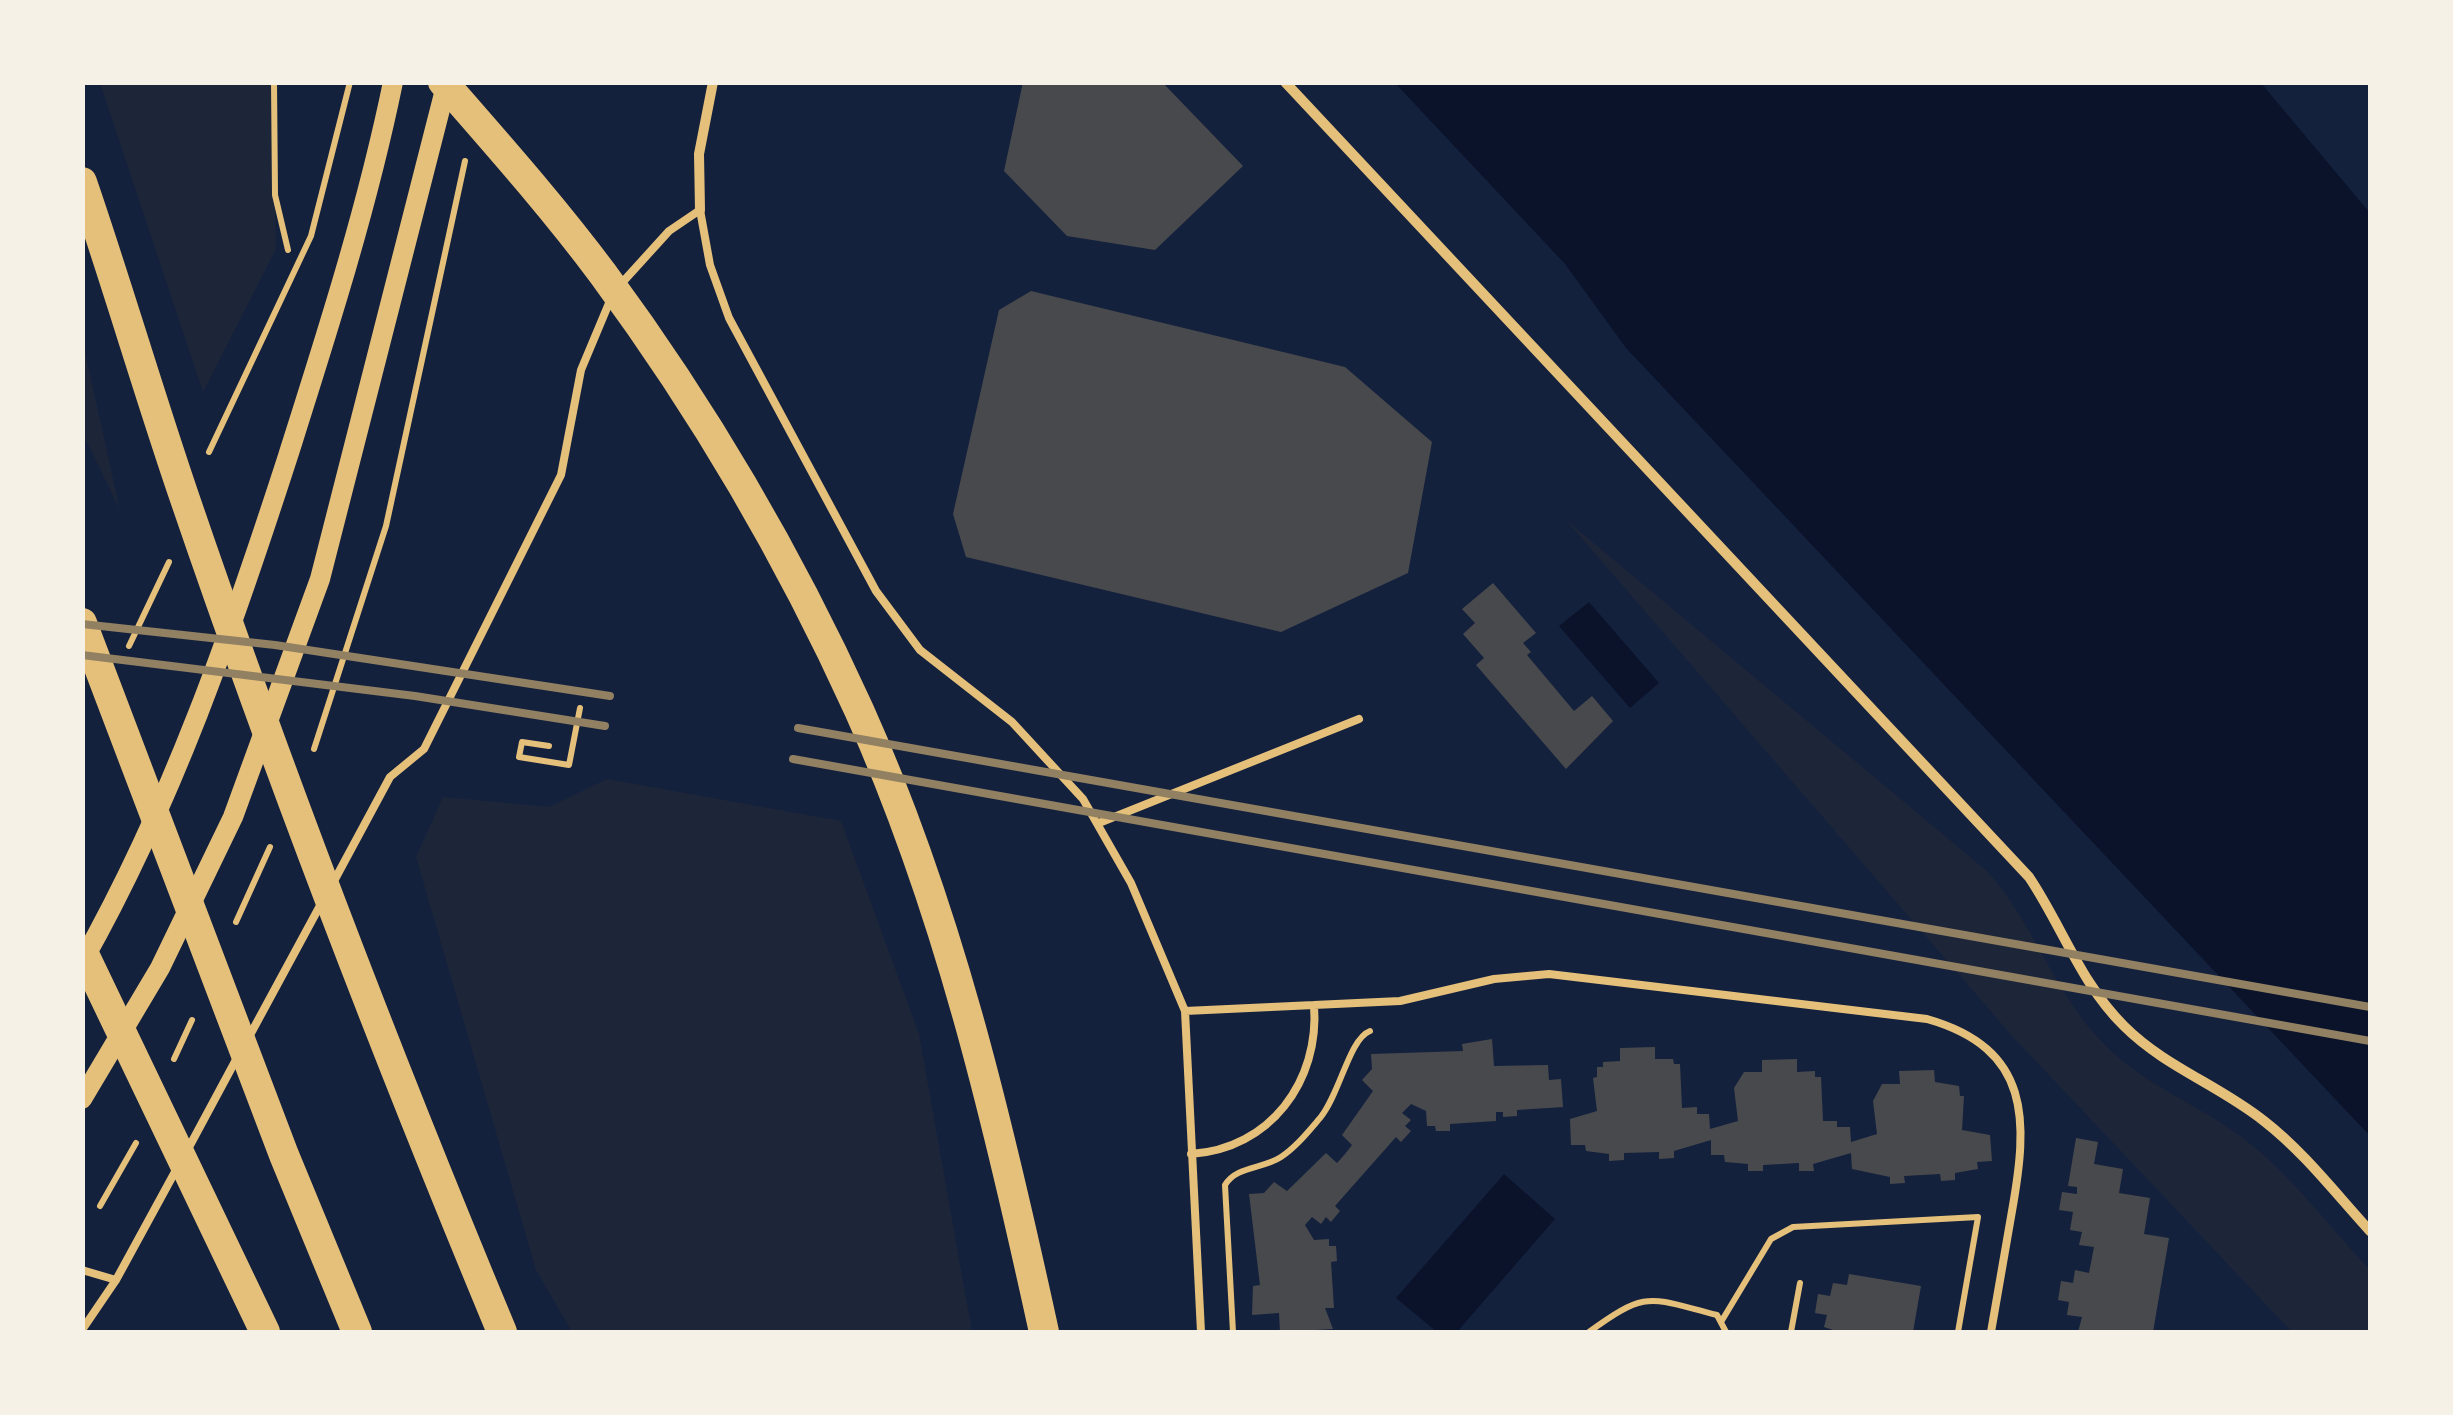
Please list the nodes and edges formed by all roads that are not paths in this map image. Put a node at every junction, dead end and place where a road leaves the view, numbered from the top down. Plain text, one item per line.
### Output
1 (393, 82) edge
2 (445, 82) edge
3 (713, 82) edge
4 (1285, 82) edge
5 (82, 182) edge
6 (700, 210) junction
7 (82, 623) edge
8 (1359, 719) dead end
9 (1099, 823) junction
10 (82, 950) edge
11 (82, 962) edge
12 (1314, 1005) junction
13 (1184, 1010) junction
14 (82, 1100) edge
15 (1191, 1154) junction
16 (2370, 1231) edge
17 (82, 1270) edge
18 (116, 1280) junction
19 (82, 1330) edge
20 (264, 1332) edge
21 (357, 1332) edge
22 (502, 1332) edge
23 (1044, 1332) edge
24 (1201, 1332) edge
25 (1992, 1332) edge

1 - 11 main road
2 - 14 main road
2 - 23 highway
3 - 6 street
4 - 16 street
5 - 22 highway
6 - 9 lane
6 - 18 lane
7 - 21 highway
8 - 9 lane
9 - 13 lane
10 - 20 highway
12 - 13 lane
12 - 15 lane
12 - 25 lane
13 - 15 lane
15 - 24 lane
17 - 18 lane
18 - 19 lane

